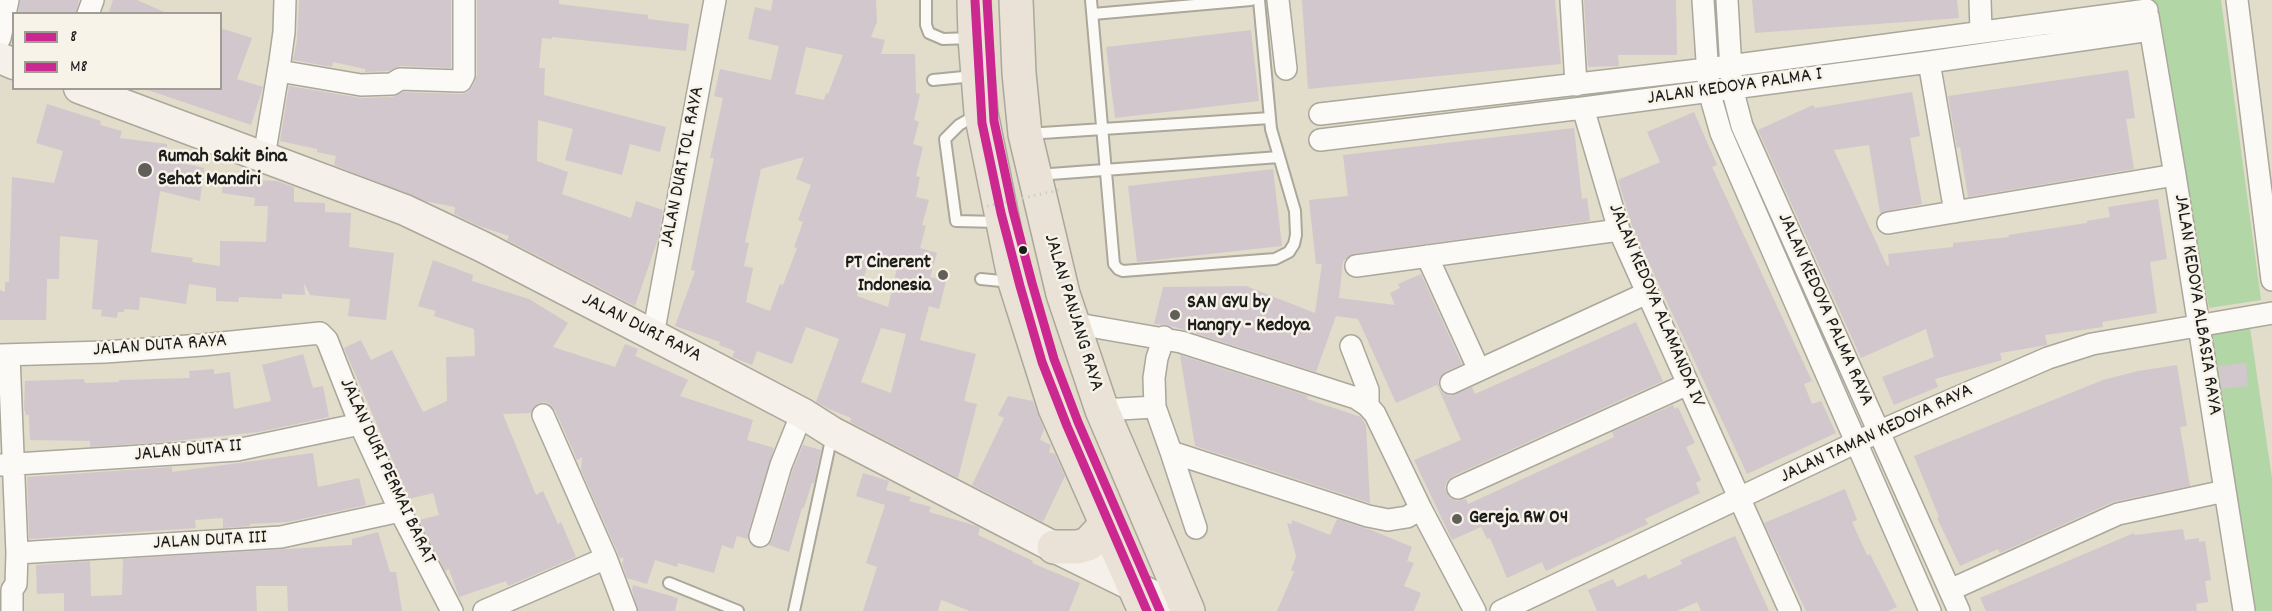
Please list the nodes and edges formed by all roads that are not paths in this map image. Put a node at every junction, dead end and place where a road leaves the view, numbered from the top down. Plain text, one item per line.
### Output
1 (8, 0) edge
2 (285, 0) edge
3 (464, 0) edge
4 (716, 0) edge
5 (926, 0) edge
6 (974, 0) edge
7 (987, 0) edge
8 (1016, 0) edge
9 (1091, 0) edge
10 (1251, 0) edge
11 (1259, 0) edge
12 (1278, 0) edge
13 (1571, 0) edge
14 (1703, 0) edge
15 (1727, 0) edge
16 (1980, 0) edge
17 (2236, 0) edge
18 (2148, 13) edge
19 (1093, 14) junction
20 (1981, 32) junction
21 (0, 38) edge
22 (975, 38) junction
23 (1929, 62) junction
24 (1731, 66) junction
25 (1286, 69) dead end
26 (1707, 69) junction
27 (279, 71) junction
28 (977, 76) junction
29 (933, 80) dead end
30 (1576, 85) junction
31 (1732, 88) junction
32 (84, 90) edge
33 (1709, 92) junction
34 (1452, 99) junction
35 (1583, 108) junction
36 (981, 113) junction
37 (1320, 114) dead end
38 (1270, 118) junction
39 (1454, 124) junction
40 (1019, 128) junction
41 (1103, 129) junction
42 (1320, 140) dead end
43 (1279, 157) junction
44 (264, 158) junction
45 (1107, 170) junction
46 (2175, 175) junction
47 (1040, 187) junction
48 (1955, 212) junction
49 (994, 214) junction
50 (1888, 223) dead end
51 (1619, 230) junction
52 (1427, 256) junction
53 (1356, 266) dead end
54 (981, 279) dead end
55 (2272, 280) edge
56 (1015, 282) junction
57 (1647, 293) junction
58 (2272, 313) edge
59 (1072, 323) junction
60 (2199, 325) junction
61 (320, 333) joint
62 (653, 335) junction
63 (1164, 337) junction
64 (1351, 346) dead end
65 (5, 355) edge
66 (1479, 370) junction
67 (1451, 383) dead end
68 (1688, 384) junction
69 (1368, 406) junction
70 (1155, 407) junction
71 (1102, 410) junction
72 (802, 412) junction
73 (543, 415) dead end
74 (360, 424) junction
75 (832, 432) junction
76 (1878, 432) junction
77 (1858, 442) junction
78 (1171, 452) junction
79 (7, 465) edge
80 (1458, 488) dead end
81 (2225, 491) junction
82 (1739, 498) junction
83 (1421, 509) junction
84 (400, 510) junction
85 (1105, 520) junction
86 (1196, 528) dead end
87 (760, 536) dead end
88 (1156, 540) junction
89 (1054, 547) junction
90 (17, 553) junction
91 (606, 558) junction
92 (669, 583) dead end
93 (1950, 590) junction
94 (8, 597) edge
95 (1164, 603) edge
96 (2244, 610) edge
97 (452, 611) edge
98 (484, 611) edge
99 (626, 611) edge
100 (738, 611) edge
101 (794, 611) edge
102 (1206, 611) edge
103 (1475, 611) edge
104 (1501, 611) edge
105 (1790, 611) edge
106 (1930, 611) edge
107 (1959, 611) edge

1 - 21 street
2 - 27 street
3 - 27 street
4 - 62 street, JALAN DURI TOL RAYA
5 - 22 lane
6 - 22 main road
7 - 95 lane
8 - 40 main road, JALAN PANJANG RAYA
9 - 19 lane
10 - 19 lane
11 - 38 lane
12 - 25 street
13 - 30 street
14 - 26 street, JALAN KEDOYA PALMA RAYA
15 - 24 street, JALAN KEDOYA PALMA RAYA
16 - 20 street
17 - 55 street
18 - 20 street, JALAN KEDOYA PALMA I
18 - 23 street, JALAN KEDOYA PALMA I
18 - 46 street, JALAN KEDOYA ALBASIA RAYA
19 - 41 lane
20 - 24 street, JALAN KEDOYA PALMA I
22 - 28 main road
23 - 31 street, JALAN KEDOYA PALMA I
23 - 48 street
24 - 26 street, JALAN KEDOYA PALMA I
24 - 31 street, JALAN KEDOYA PALMA RAYA
26 - 30 street, JALAN KEDOYA PALMA I
26 - 33 street, JALAN KEDOYA PALMA RAYA
27 - 44 street
28 - 29 lane
28 - 36 main road
30 - 34 street, JALAN KEDOYA PALMA I
31 - 33 street, JALAN KEDOYA PALMA I
31 - 76 street, JALAN KEDOYA PALMA RAYA
32 - 44 street, JALAN DURI RAYA
33 - 35 street, JALAN KEDOYA PALMA I
33 - 77 street, JALAN KEDOYA PALMA RAYA
34 - 37 street, JALAN KEDOYA PALMA I
34 - 39 street
35 - 39 street, JALAN KEDOYA PALMA I
35 - 51 street, JALAN KEDOYA ALAMANDA IV
36 - 49 main road
36 - 49 lane
38 - 41 lane
38 - 43 lane
39 - 42 street, JALAN KEDOYA PALMA I
40 - 41 lane
40 - 47 main road, JALAN PANJANG RAYA
41 - 45 lane
43 - 45 lane
43 - 45 lane
44 - 62 street, JALAN DURI RAYA
45 - 47 lane
46 - 48 street
46 - 60 street, JALAN KEDOYA ALBASIA RAYA
47 - 59 main road, JALAN PANJANG RAYA
48 - 50 street
49 - 56 main road
51 - 52 street
51 - 57 street, JALAN KEDOYA ALAMANDA IV
52 - 53 street
52 - 66 street
54 - 56 lane
56 - 85 main road
57 - 66 street
57 - 68 street, JALAN KEDOYA ALAMANDA IV
58 - 60 street, JALAN TAMAN KEDOYA RAYA
59 - 63 street
59 - 71 main road, JALAN PANJANG RAYA
60 - 76 street, JALAN TAMAN KEDOYA RAYA
60 - 81 street, JALAN KEDOYA ALBASIA RAYA
61 - 65 street, JALAN DUTA RAYA
61 - 74 street, JALAN DURI PERMAI BARAT
62 - 72 street, JALAN DURI RAYA
63 - 69 street
63 - 70 street
64 - 69 street
65 - 79 street
66 - 67 street
68 - 80 street
68 - 82 street, JALAN KEDOYA ALAMANDA IV
69 - 83 street
70 - 71 street
70 - 78 street
71 - 88 main road, JALAN PANJANG RAYA
72 - 75 street, JALAN DURI RAYA
72 - 87 street
73 - 91 street
74 - 79 street, JALAN DUTA II
74 - 84 street, JALAN DURI PERMAI BARAT
75 - 89 street, JALAN DURI RAYA
75 - 101 lane
76 - 77 street, JALAN TAMAN KEDOYA RAYA
76 - 93 street, JALAN KEDOYA PALMA RAYA
77 - 82 street, JALAN TAMAN KEDOYA RAYA
77 - 106 street, JALAN KEDOYA PALMA RAYA
78 - 83 street
78 - 86 street
79 - 90 street
81 - 93 street
81 - 96 street, JALAN KEDOYA ALBASIA RAYA
82 - 104 street, JALAN TAMAN KEDOYA RAYA
82 - 105 street, JALAN KEDOYA ALAMANDA IV
83 - 103 street
84 - 90 street, JALAN DUTA III
84 - 97 street, JALAN DURI PERMAI BARAT
85 - 89 main road
85 - 95 main road
88 - 95 main road, JALAN PANJANG RAYA
88 - 102 main road
89 - 95 street, JALAN DURI RAYA
90 - 94 street
91 - 98 street
91 - 99 street
92 - 100 lane
93 - 107 street, JALAN KEDOYA PALMA RAYA

